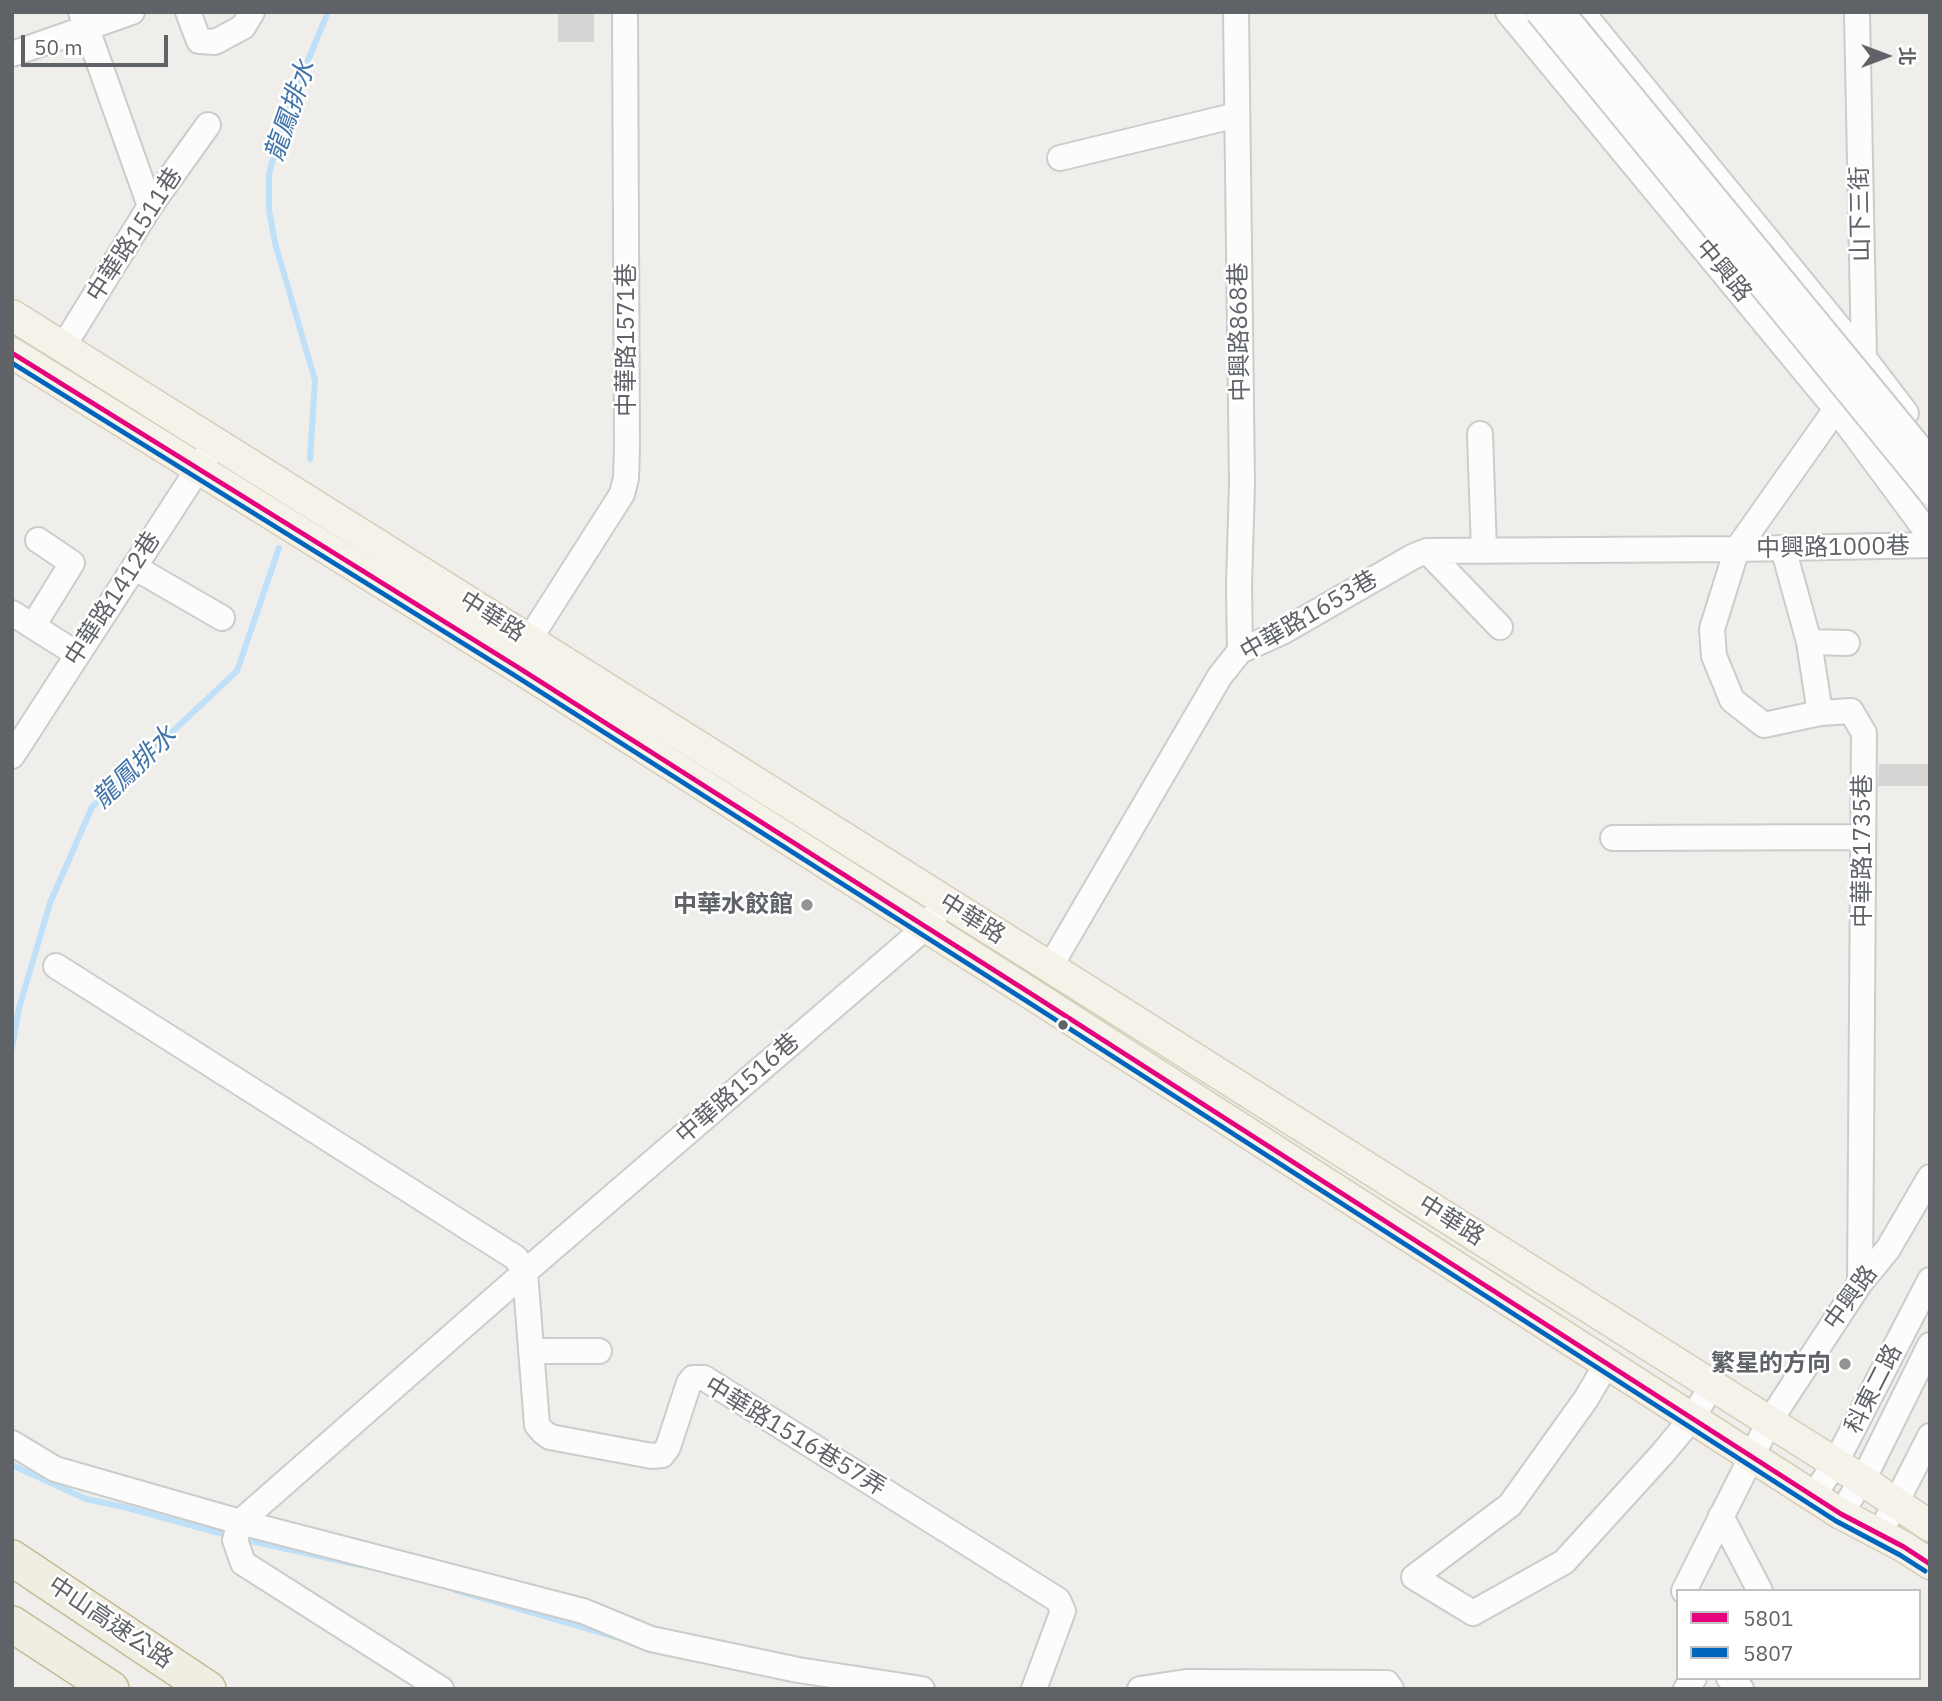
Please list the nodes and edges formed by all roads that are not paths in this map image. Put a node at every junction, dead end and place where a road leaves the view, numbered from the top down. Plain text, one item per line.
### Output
1 (132, 12) edge
2 (188, 12) edge
3 (252, 12) edge
4 (625, 12) edge
5 (1236, 12) edge
6 (1508, 12) edge
7 (1538, 12) edge
8 (1562, 12) edge
9 (1582, 12) edge
10 (1857, 12) edge
11 (84, 21) edge
12 (12, 54) edge
13 (1237, 116) junction
14 (208, 125) dead end
15 (1060, 158) dead end
16 (150, 206) junction
17 (12, 314) edge
18 (63, 347) junction
19 (12, 353) edge
20 (1864, 358) junction
21 (1836, 409) junction
22 (1480, 434) dead end
23 (216, 443) junction
24 (1930, 445) edge
25 (1930, 460) edge
26 (197, 469) junction
27 (1930, 492) edge
28 (1930, 536) edge
29 (38, 540) dead end
30 (1930, 545) edge
31 (1783, 548) junction
32 (1737, 549) junction
33 (1427, 551) junction
34 (1484, 551) junction
35 (134, 567) junction
36 (222, 618) dead end
37 (22, 619) edge
38 (1500, 627) dead end
39 (530, 640) junction
40 (1809, 642) junction
41 (1847, 643) dead end
42 (1240, 651) junction
43 (77, 654) junction
44 (1820, 713) junction
45 (17, 739) edge
46 (1863, 837) junction
47 (1613, 838) dead end
48 (945, 902) junction
49 (926, 928) junction
50 (55, 966) dead end
51 (1049, 967) junction
52 (1033, 995) junction
53 (1930, 1177) edge
54 (525, 1272) junction
55 (1929, 1282) edge
56 (1860, 1283) junction
57 (1930, 1345) edge
58 (531, 1351) junction
59 (599, 1351) dead end
60 (1607, 1363) junction
61 (1712, 1387) junction
62 (1692, 1418) junction
63 (1769, 1422) junction
64 (1930, 1436) edge
65 (12, 1443) edge
66 (1751, 1455) junction
67 (1835, 1464) junction
68 (1862, 1480) junction
69 (1813, 1496) junction
70 (1896, 1503) junction
71 (1841, 1514) junction
72 (1721, 1516) junction
73 (240, 1522) junction
74 (1930, 1526) edge
75 (1879, 1534) junction
76 (12, 1558) edge
77 (1930, 1564) edge
78 (1685, 1589) edge
79 (1759, 1589) edge
80 (12, 1624) edge
81 (111, 1689) edge
82 (208, 1689) edge
83 (441, 1689) edge
84 (922, 1689) edge
85 (1034, 1689) edge
86 (1140, 1689) edge
87 (1391, 1689) edge

1 - 11 street
2 - 3 street
4 - 39 street, 中華路1571巷
5 - 13 street, 中興路868巷
6 - 21 street, 中興路
7 - 27 street, 中興路, bridge
8 - 25 street, 中興路, bridge
9 - 20 street
10 - 20 street, 山下三街
11 - 12 street
11 - 16 street
13 - 15 street
13 - 42 street, 中興路868巷
14 - 16 street, 中華路1511巷
16 - 18 street, 中華路1511巷
17 - 18 main road, 中華路
18 - 23 main road, 中華路
19 - 26 main road, 中華路
20 - 21 street, 山下三街
20 - 24 street
21 - 28 street, 中興路
21 - 32 street, 山下三街
22 - 34 street
23 - 26 street, 中華路1412巷
23 - 39 main road, 中華路
26 - 35 street, 中華路1412巷
26 - 49 main road, 中華路
29 - 37 street
30 - 31 street, 中興路1000巷
31 - 32 street, 中興路1000巷
31 - 40 street
32 - 34 street, 中華路1653巷
32 - 44 street, 中華路1735巷
33 - 34 street, 中華路1653巷
33 - 38 street
33 - 42 street, 中華路1653巷
35 - 36 street
35 - 43 street, 中華路1412巷
37 - 43 street
39 - 48 main road, 中華路
40 - 41 street
40 - 44 street
42 - 51 street, 中華路1653巷
43 - 45 street, 中華路1412巷
44 - 46 street, 中華路1735巷
46 - 47 street
46 - 56 street, 中華路1735巷
48 - 49 street, 中華路1516巷
48 - 51 main road, 中華路
49 - 52 main road, 中華路
49 - 54 street, 中華路1516巷
50 - 54 street
51 - 52 main road
51 - 61 main road, 中華路
52 - 60 main road, 中華路
53 - 56 street, 中興路
54 - 58 street, 中華路1516巷57弄
54 - 73 street, 中華路1516巷
55 - 67 street, 科東二路
56 - 63 street, 中興路
57 - 68 street, 科東二路
58 - 59 street
58 - 85 street, 中華路1516巷57弄
60 - 62 main road, 中華路
60 - 62 street
61 - 62 street
61 - 63 main road, 中華路
62 - 66 main road, 中華路
63 - 66 street, 中興路
63 - 67 main road, 中華路
64 - 70 street
65 - 73 street
66 - 69 main road, 中華路
66 - 72 street, 中興路
67 - 68 main road, 中華路
67 - 69 street, 科東二路
68 - 70 main road, 中華路
68 - 71 street, 科東二路
69 - 71 main road, 中華路
70 - 74 main road, 中華路
70 - 75 street
71 - 75 main road, 中華路
72 - 78 street, 中興路
72 - 79 street
73 - 83 street
73 - 84 street
75 - 77 main road, 中華路
76 - 82 highway, 中山高速公路
80 - 81 highway
86 - 87 street

